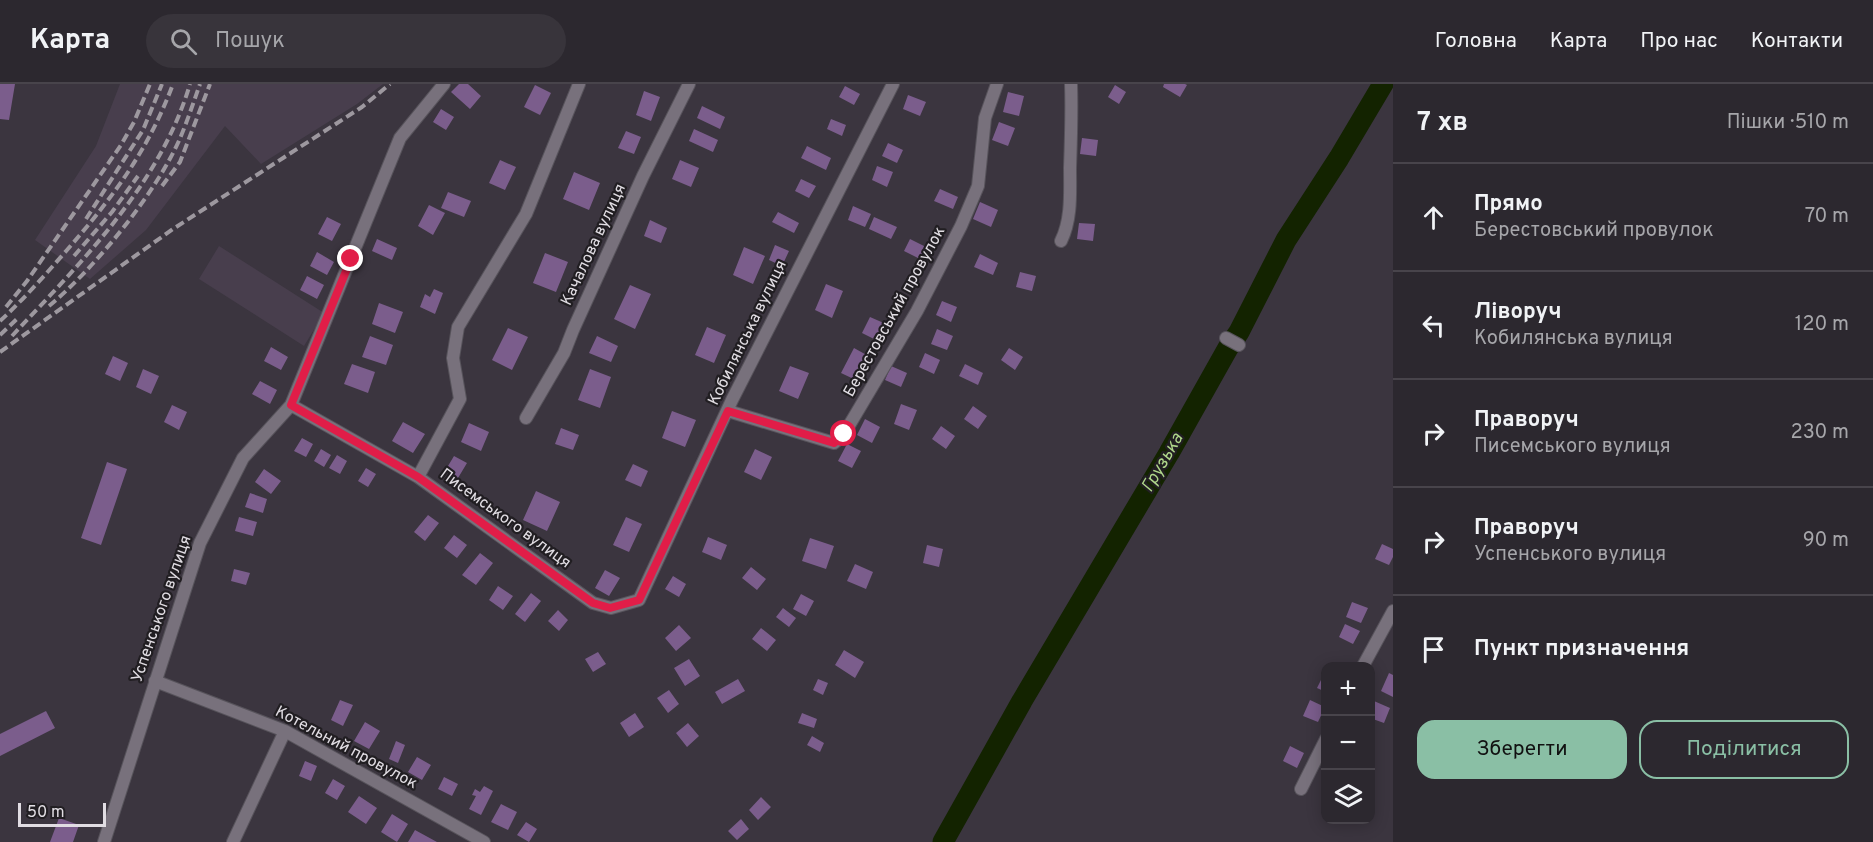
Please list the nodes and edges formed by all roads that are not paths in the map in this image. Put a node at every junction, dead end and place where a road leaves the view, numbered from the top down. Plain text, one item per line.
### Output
1 (444, 84) edge
2 (579, 84) edge
3 (689, 84) edge
4 (893, 84) edge
5 (997, 84) edge
6 (1071, 84) edge
7 (1061, 241) dead end
8 (1226, 338) dead end
9 (1239, 345) dead end
10 (291, 405) junction
11 (728, 411) junction
12 (526, 418) dead end
13 (418, 477) junction
14 (639, 600) joint
15 (1393, 611) edge
16 (1365, 662) edge
17 (155, 681) junction
18 (285, 731) junction
19 (1321, 749) edge
20 (1301, 789) dead end
21 (104, 842) edge
22 (233, 842) edge
23 (484, 842) edge

1 - 10 street, Успенського вулиця
2 - 13 street
3 - 12 street, Качалова вулиця
4 - 11 street, Кобилянська вулиця
5 - 11 street, Берестовський провулок
6 - 7 street
8 - 9 street
10 - 13 street, Писемського вулиця
10 - 17 street, Успенського вулиця
11 - 14 street, Кобилянська вулиця
13 - 14 street, Писемського вулиця
15 - 16 street
17 - 18 street, Котельний провулок
17 - 21 street, Успенського вулиця
18 - 22 street
18 - 23 street, Котельний провулок
19 - 20 street

